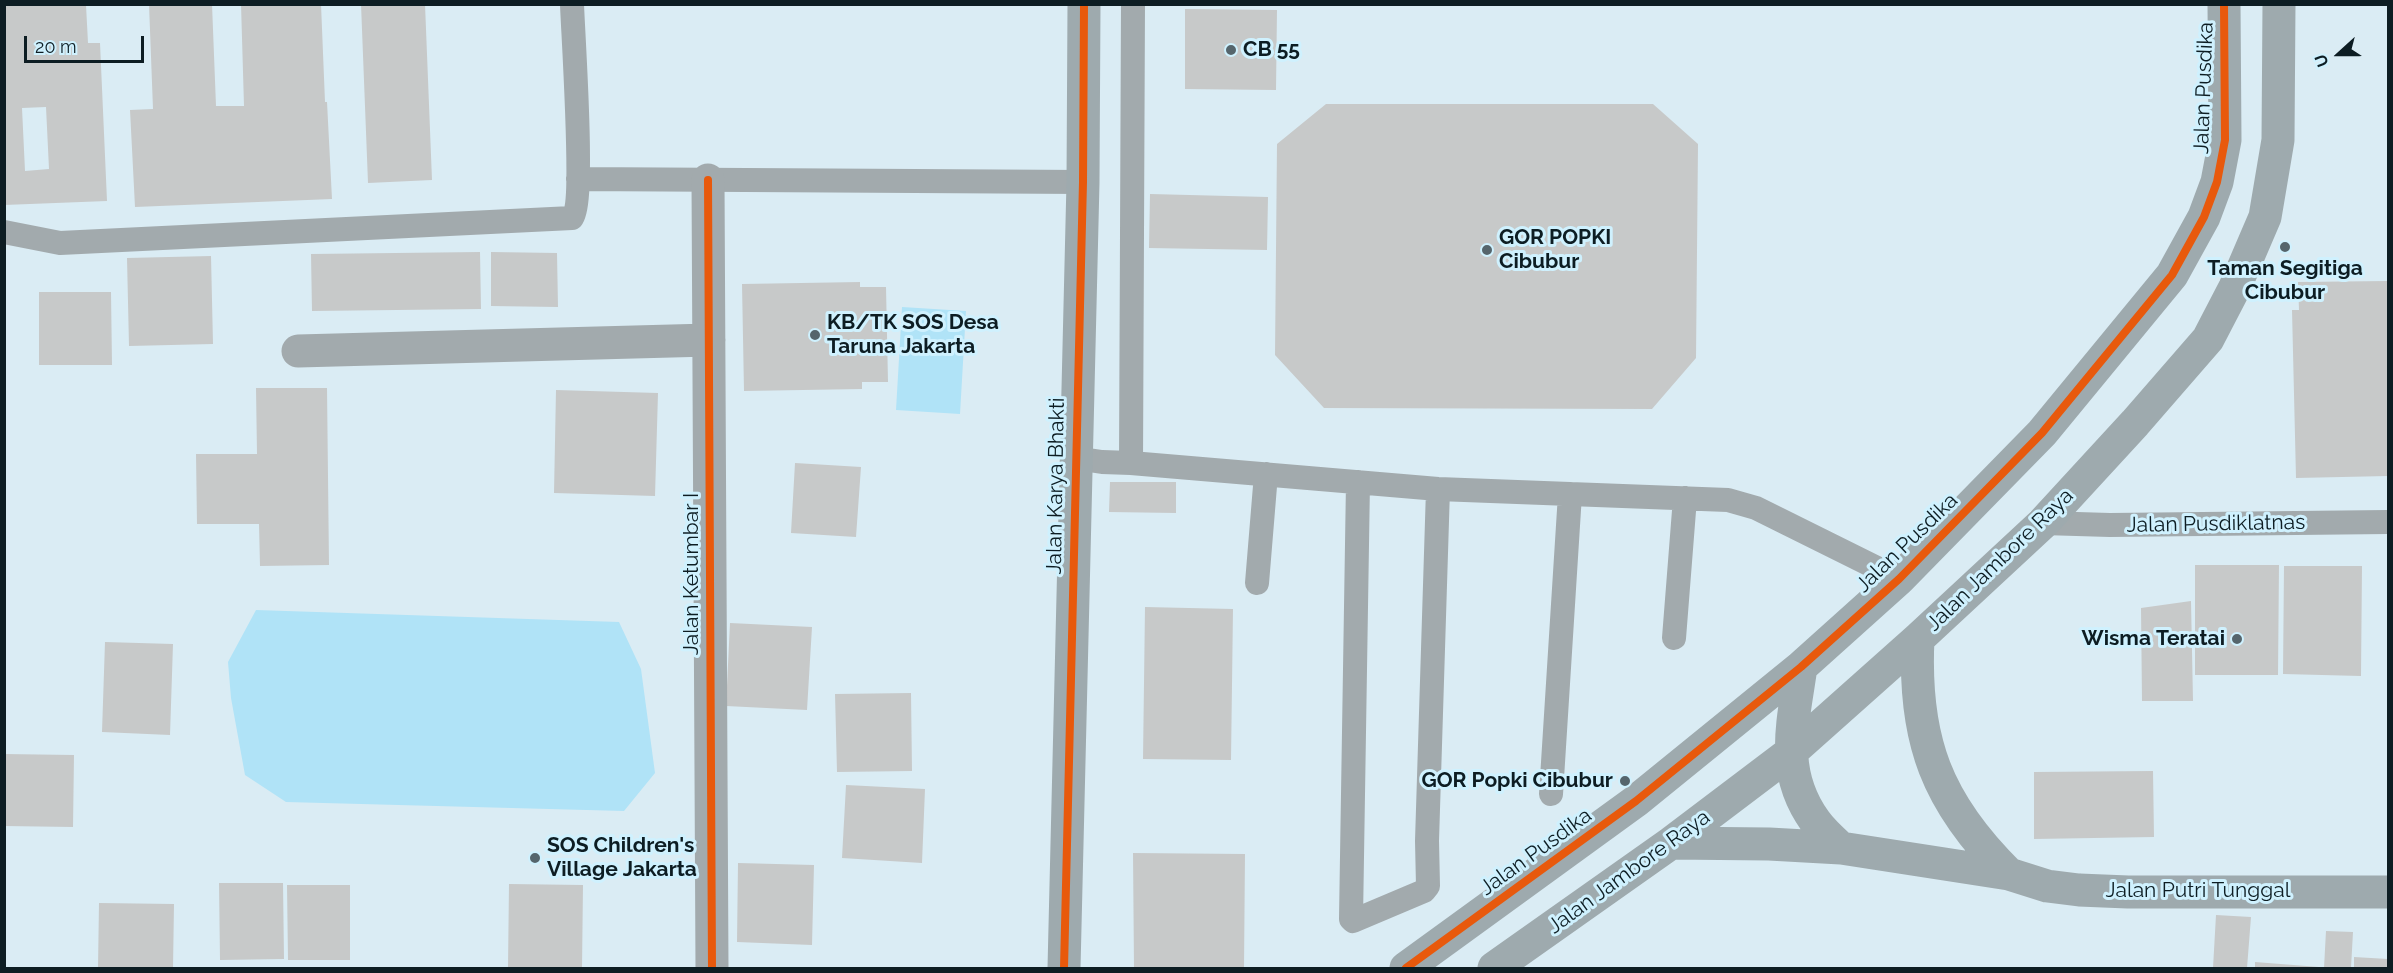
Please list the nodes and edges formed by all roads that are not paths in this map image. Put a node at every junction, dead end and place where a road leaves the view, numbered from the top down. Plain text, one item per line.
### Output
1 (572, 4) edge
2 (1084, 4) edge
3 (1134, 4) edge
4 (2224, 4) edge
5 (2279, 4) edge
6 (578, 179) junction
7 (708, 180) junction
8 (1083, 182) junction
9 (4, 232) edge
10 (709, 340) junction
11 (298, 351) dead end
12 (1075, 458) junction
13 (1131, 463) junction
14 (1266, 474) junction
15 (1358, 482) junction
16 (1438, 489) junction
17 (1570, 494) junction
18 (1685, 498) junction
19 (2388, 522) edge
20 (2043, 523) junction
21 (1899, 579) junction
22 (1257, 583) dead end
23 (1674, 638) dead end
24 (1918, 639) junction
25 (1801, 667) junction
26 (1790, 753) junction
27 (1551, 794) dead end
28 (1671, 843) junction
29 (1841, 848) junction
30 (2009, 874) junction
31 (2388, 892) edge
32 (712, 969) edge
33 (1064, 969) edge
34 (1406, 969) edge
35 (1494, 969) edge

1 - 6 lane
2 - 8 street, Jalan Karya Bhakti
3 - 13 lane
4 - 21 street, Jalan Pusdika
5 - 20 street, Jalan Jambore Raya
6 - 7 lane
6 - 9 lane
7 - 8 lane
7 - 10 street, Jalan Ketumbar I
8 - 12 street, Jalan Karya Bhakti
10 - 11 street
10 - 32 street, Jalan Ketumbar I
12 - 13 lane
12 - 33 street, Jalan Karya Bhakti
13 - 14 lane
14 - 15 lane
14 - 22 lane
15 - 16 lane
15 - 16 lane
16 - 17 lane
17 - 18 lane
17 - 27 lane
18 - 21 lane
18 - 23 lane
19 - 20 lane, Jalan Pusdiklatnas
20 - 24 street, Jalan Jambore Raya
21 - 25 street, Jalan Pusdika
24 - 26 street, Jalan Jambore Raya
24 - 30 street, Jalan Putri Tunggal
25 - 26 street
25 - 34 street, Jalan Pusdika
26 - 28 street, Jalan Jambore Raya
26 - 29 street
28 - 29 street, Jalan Putri Tunggal
28 - 35 street, Jalan Jambore Raya
29 - 30 street, Jalan Putri Tunggal
30 - 31 street, Jalan Putri Tunggal

